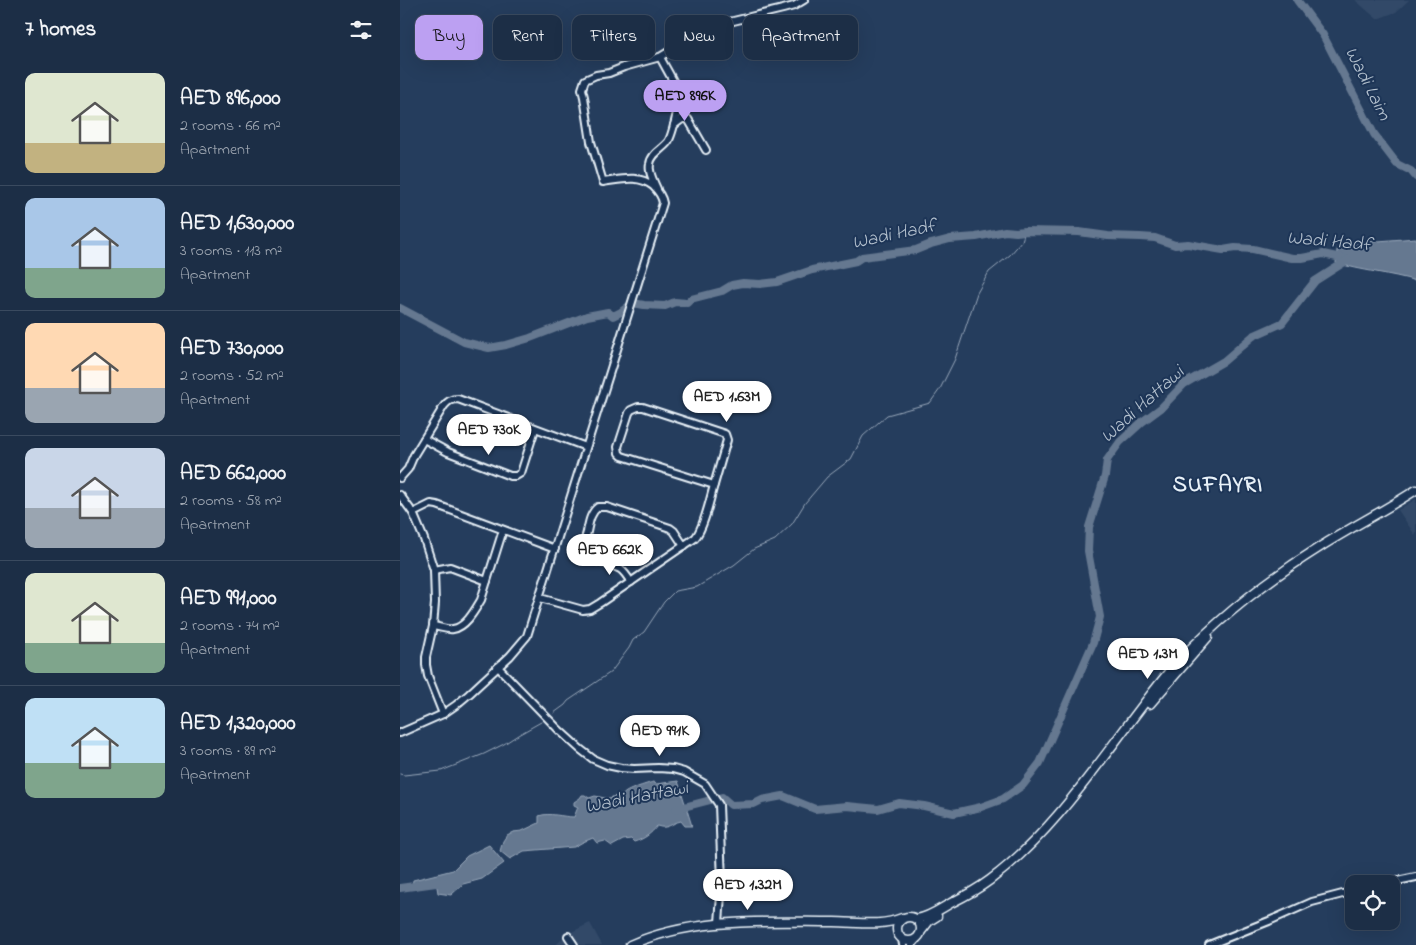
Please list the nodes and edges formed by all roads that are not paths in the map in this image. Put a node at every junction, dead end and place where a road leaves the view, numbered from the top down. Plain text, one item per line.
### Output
1 (804, 0) edge
2 (660, 57) junction
3 (674, 125) junction
4 (706, 150) dead end
5 (658, 190) junction
6 (535, 429) junction
7 (424, 439) junction
8 (586, 447) junction
9 (400, 478) edge
10 (714, 485) junction
11 (1416, 490) edge
12 (1416, 495) edge
13 (400, 496) edge
14 (413, 512) junction
15 (503, 530) junction
16 (684, 546) junction
17 (554, 549) junction
18 (434, 570) junction
19 (488, 581) junction
20 (631, 582) junction
21 (540, 598) junction
22 (433, 626) junction
23 (498, 667) junction
24 (443, 714) junction
25 (400, 733) edge
26 (1416, 877) edge
27 (1400, 880) edge
28 (1345, 893) edge
29 (902, 918) junction
30 (917, 919) junction
31 (722, 923) junction
32 (874, 923) junction
33 (922, 930) junction
34 (568, 936) dead end
35 (901, 939) edge
36 (914, 942) edge
37 (574, 945) edge
38 (630, 945) edge
39 (1209, 945) edge

1 - 2 street
2 - 3 street
2 - 5 street
3 - 4 street
3 - 5 street
5 - 8 street
6 - 7 street
6 - 7 street
6 - 8 street
7 - 9 street
8 - 17 street
10 - 10 street
10 - 16 street
11 - 30 main road
12 - 33 main road
13 - 14 street
14 - 15 street
14 - 18 street
15 - 17 street
15 - 19 street
16 - 20 street
16 - 20 street
17 - 21 street
18 - 19 street
18 - 22 street
19 - 22 street
20 - 21 street
21 - 23 street
22 - 24 street
23 - 24 street
23 - 31 street
24 - 25 street
26 - 27 street
28 - 39 street
29 - 30 main road
29 - 32 main road
29 - 35 main road
30 - 33 main road
31 - 32 main road
31 - 38 main road
32 - 35 main road
33 - 36 main road
34 - 37 street
35 - 36 main road

